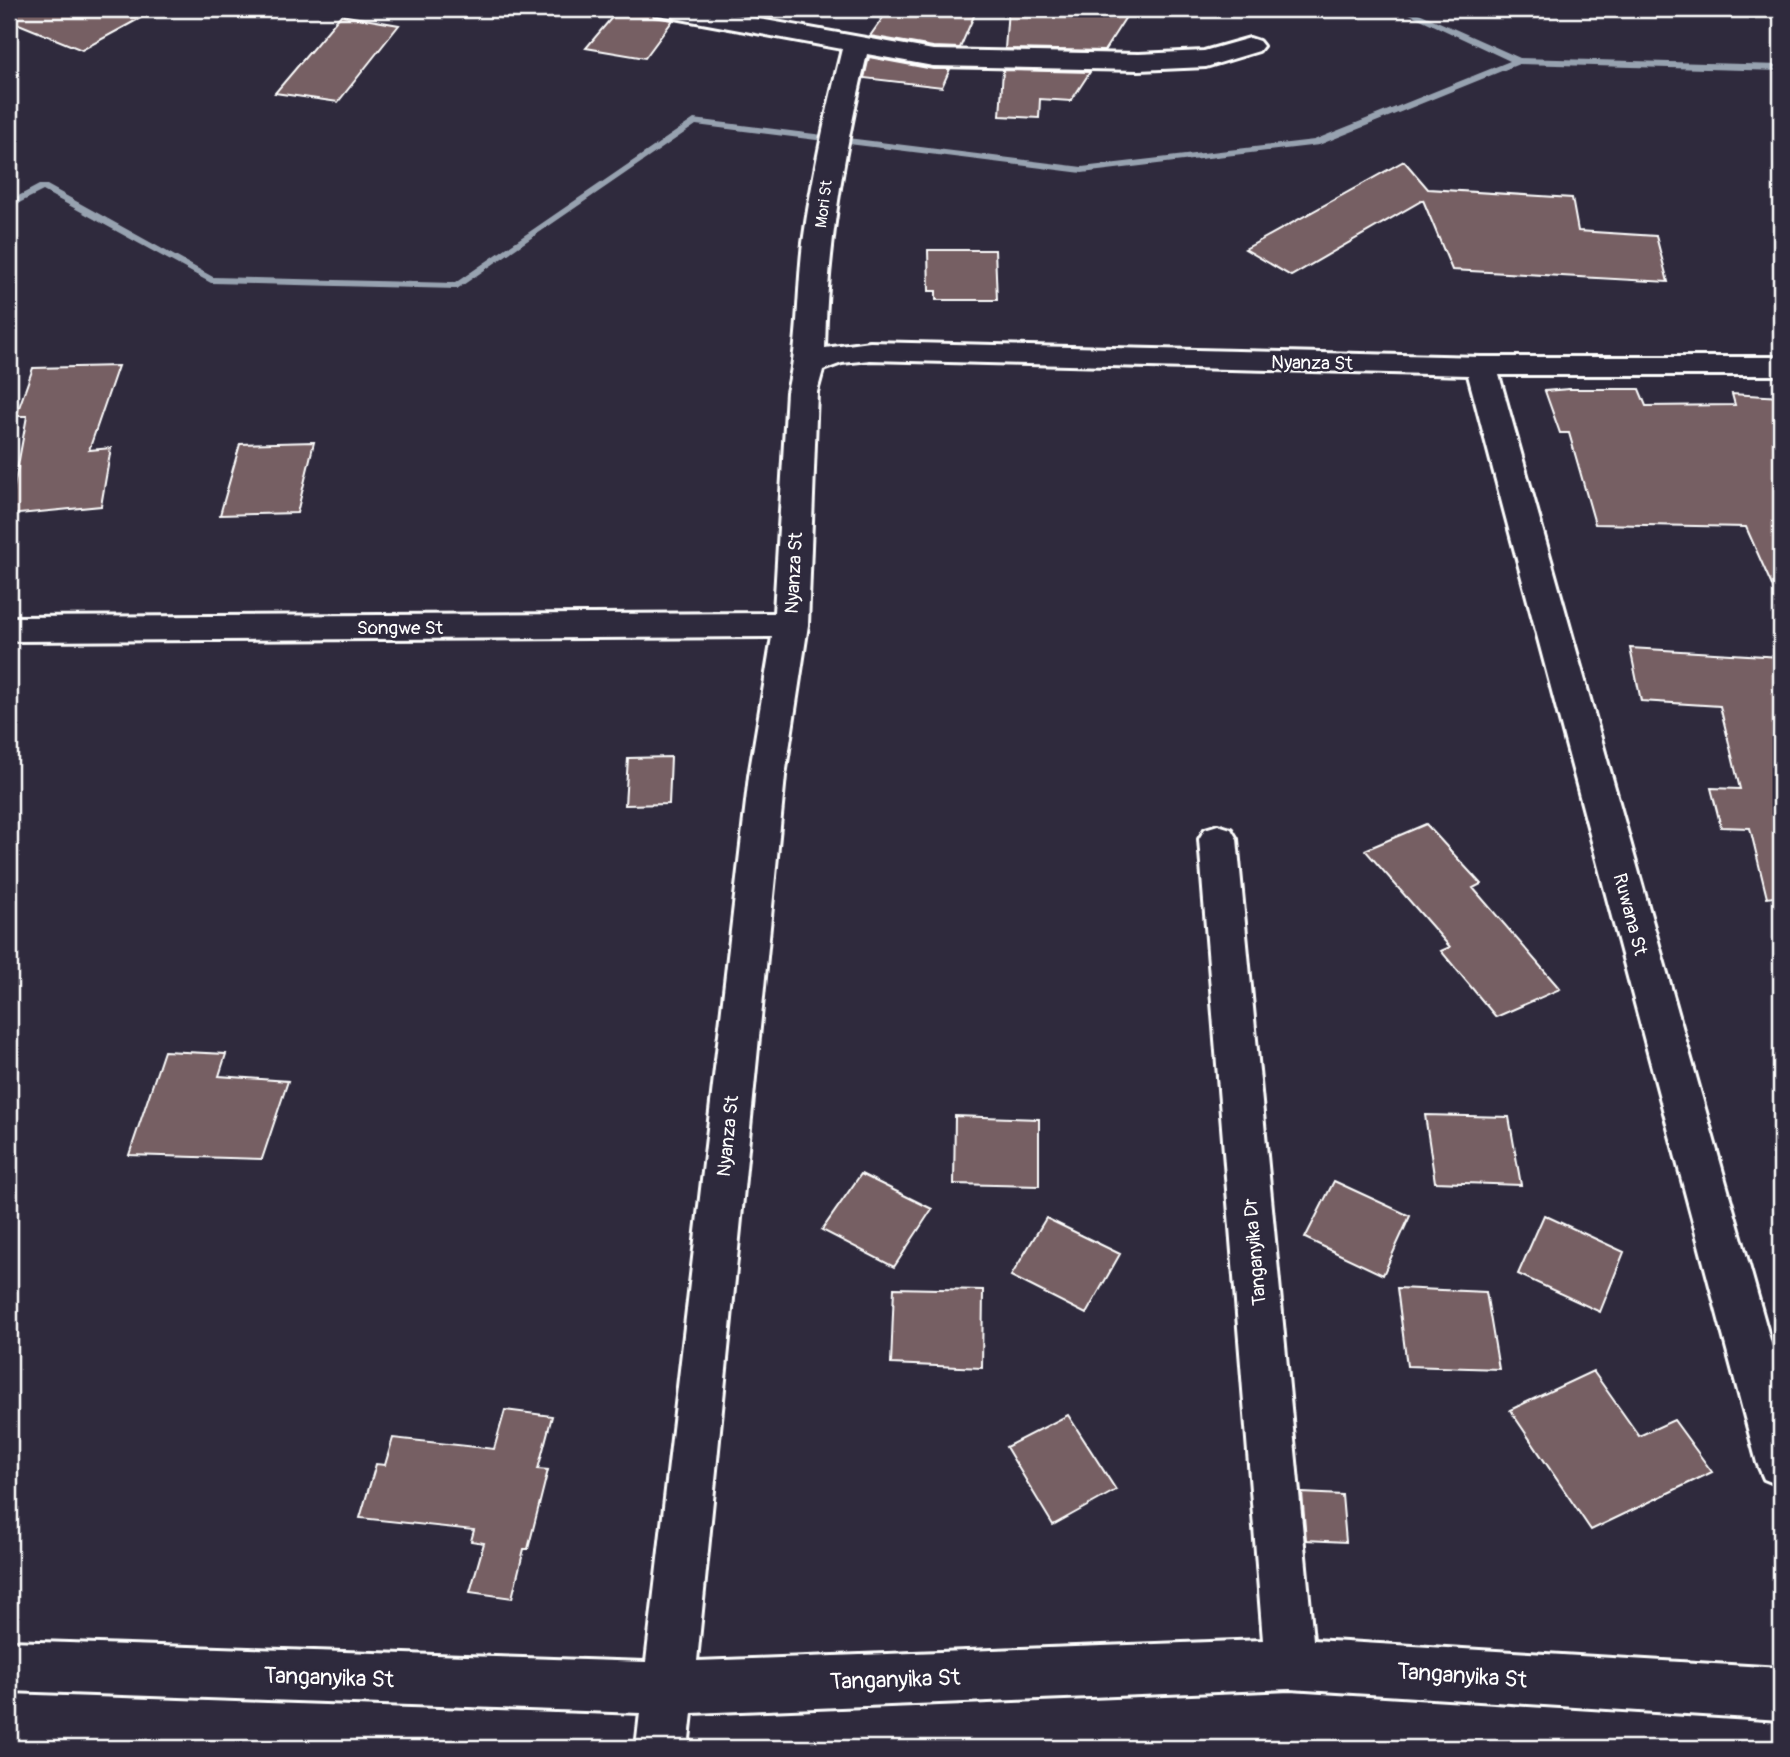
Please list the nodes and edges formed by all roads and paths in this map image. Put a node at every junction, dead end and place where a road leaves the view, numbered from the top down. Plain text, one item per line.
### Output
1 (664, 9) edge
2 (856, 45) junction
3 (1250, 46) dead end
4 (809, 366) junction
5 (1481, 366) junction
6 (1781, 366) edge
7 (791, 625) junction
8 (9, 629) edge
9 (1218, 839) dead end
10 (1781, 1463) edge
11 (1290, 1664) junction
12 (9, 1666) edge
13 (667, 1688) junction
14 (1781, 1694) edge
15 (662, 1748) edge

1 - 2 street
2 - 3 street
2 - 4 street, Mori St
4 - 5 street, Nyanza St
4 - 7 street, Nyanza St
5 - 6 street, Nyanza St
5 - 10 street, Ruwana St
7 - 8 street, Songwe St
7 - 13 street, Nyanza St
9 - 11 street, Tanganyika Dr
11 - 13 street, Tanganyika St
11 - 14 street, Tanganyika St
12 - 13 street, Tanganyika St
13 - 15 street, Nyanza St

